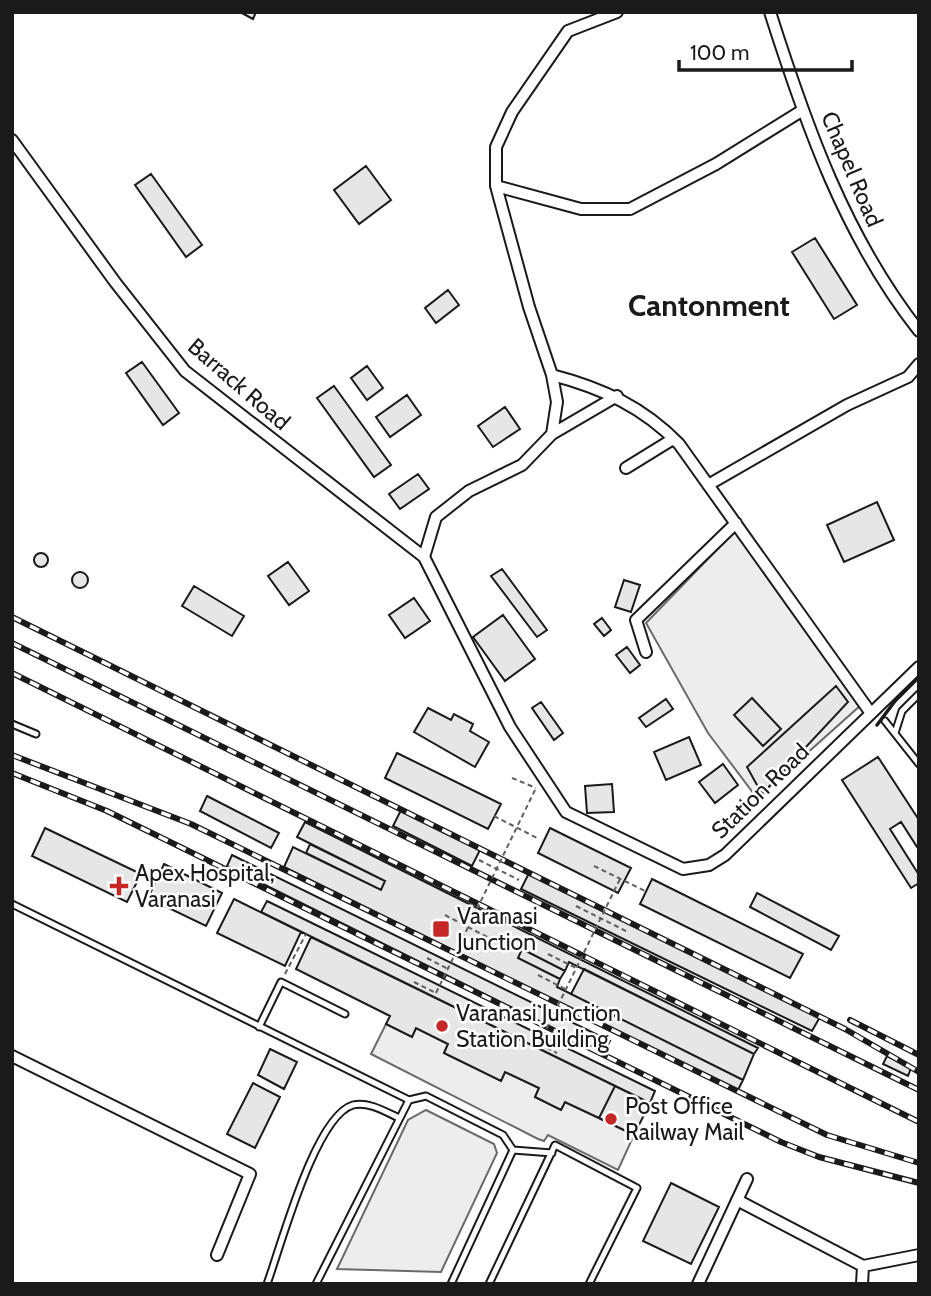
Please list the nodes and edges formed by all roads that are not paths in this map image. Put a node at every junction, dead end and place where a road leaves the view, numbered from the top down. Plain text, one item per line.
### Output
1 (617, 12) edge
2 (770, 12) edge
3 (803, 110) junction
4 (12, 140) edge
5 (496, 186) junction
6 (919, 331) edge
7 (919, 364) edge
8 (552, 374) junction
9 (617, 396) junction
10 (552, 434) junction
11 (673, 439) junction
12 (626, 468) dead end
13 (708, 485) junction
14 (736, 523) junction
15 (424, 557) junction
16 (646, 652) dead end
17 (919, 667) edge
18 (919, 694) edge
19 (870, 712) junction
20 (885, 720) dead end
21 (12, 724) edge
22 (895, 733) junction
23 (36, 734) dead end
24 (919, 764) edge
25 (13, 905) edge
26 (345, 1014) dead end
27 (259, 1027) junction
28 (12, 1056) edge
29 (409, 1100) junction
30 (399, 1118) junction
31 (513, 1150) junction
32 (552, 1153) junction
33 (747, 1179) dead end
34 (737, 1200) junction
35 (218, 1255) dead end
36 (919, 1255) edge
37 (863, 1266) junction
38 (267, 1284) edge
39 (316, 1284) edge
40 (451, 1284) edge
41 (489, 1284) edge
42 (589, 1284) edge
43 (698, 1284) edge
44 (862, 1284) edge

1 - 5 street
2 - 3 street, Chapel Road
3 - 5 street
3 - 6 street, Chapel Road
4 - 15 street, Barrack Road
5 - 8 street
7 - 13 street
8 - 9 street
8 - 10 street
9 - 10 street
9 - 11 street
10 - 15 street
11 - 12 street
11 - 13 street
13 - 14 street
14 - 16 street
14 - 19 street
15 - 19 street, Station Road
17 - 19 street, Station Road
18 - 22 lane
20 - 22 lane
21 - 23 lane
22 - 24 lane
25 - 27 lane
26 - 27 lane
27 - 29 lane
28 - 35 street
29 - 30 lane
29 - 31 lane
30 - 38 lane
30 - 39 lane
31 - 32 lane
31 - 40 lane
32 - 41 lane
32 - 42 lane
33 - 34 street
34 - 37 street
34 - 43 street
36 - 37 street
37 - 44 street

